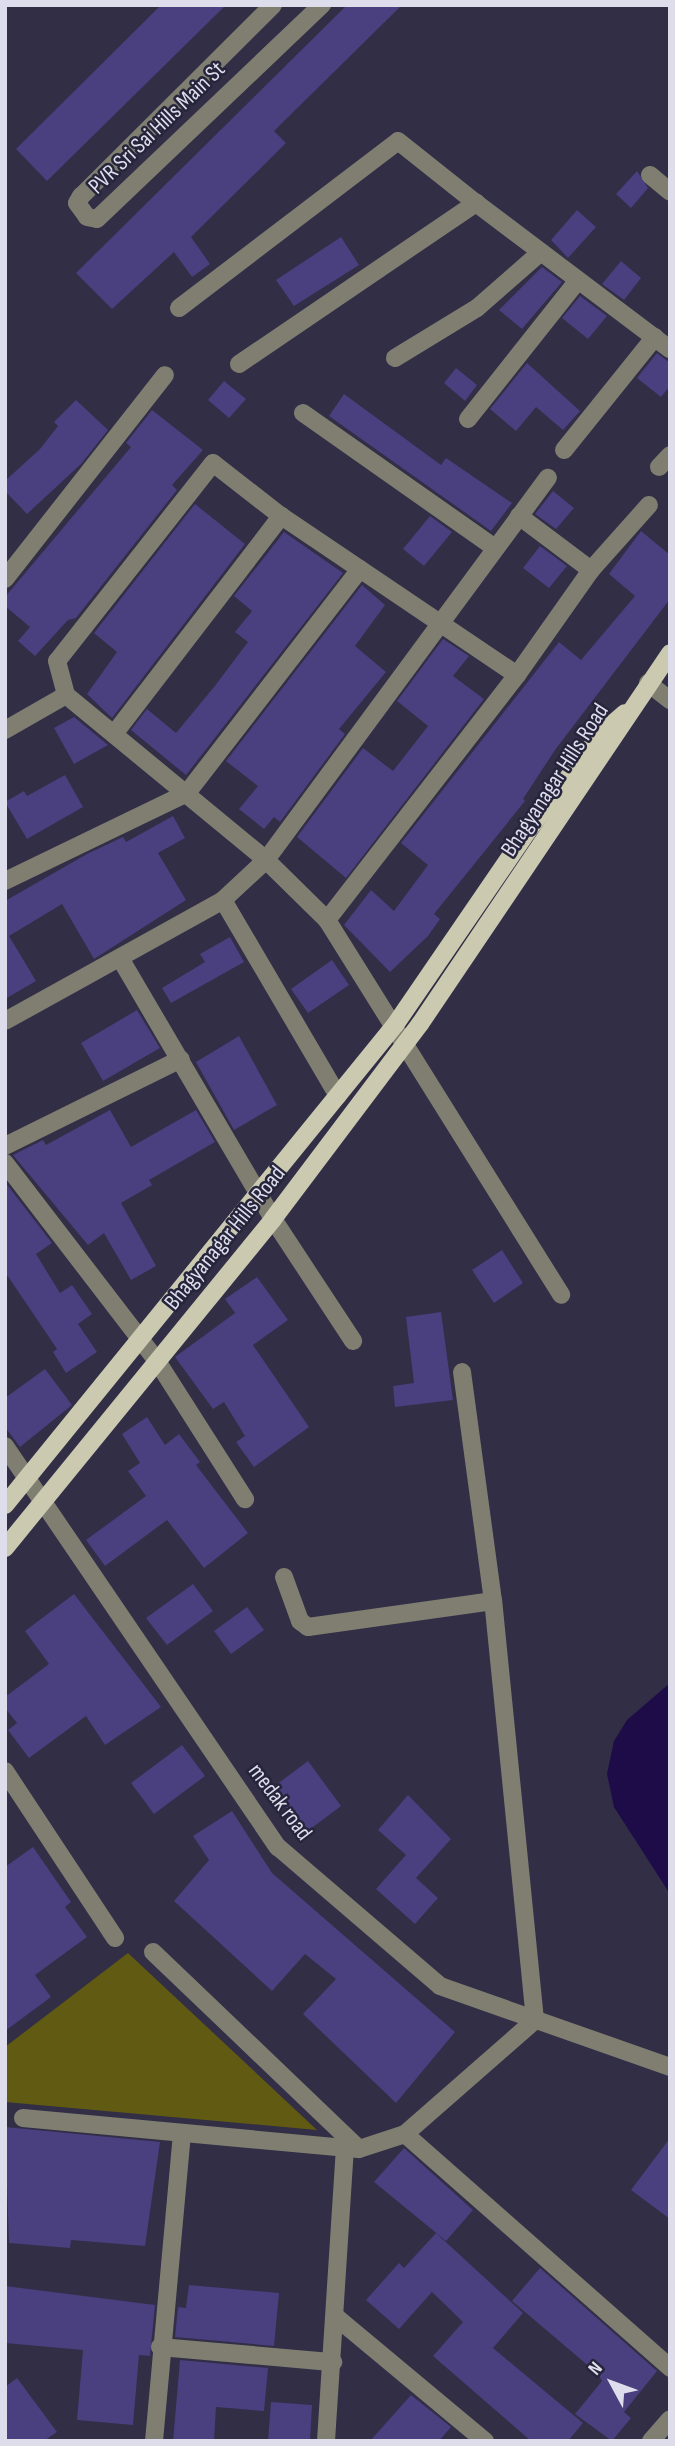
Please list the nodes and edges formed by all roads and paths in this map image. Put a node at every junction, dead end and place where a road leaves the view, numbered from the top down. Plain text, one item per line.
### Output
1 (274, 5) edge
2 (322, 5) edge
3 (650, 175) dead end
4 (670, 192) edge
5 (476, 203) junction
6 (541, 252) junction
7 (578, 280) junction
8 (179, 308) dead end
9 (655, 337) junction
10 (670, 349) edge
11 (395, 358) dead end
12 (239, 364) dead end
13 (165, 375) dead end
14 (303, 413) dead end
15 (468, 419) dead end
16 (564, 450) dead end
17 (548, 478) dead end
18 (649, 505) dead end
19 (281, 516) junction
20 (519, 516) junction
21 (495, 548) junction
22 (360, 569) junction
23 (591, 570) junction
24 (5, 577) edge
25 (438, 622) junction
26 (670, 654) edge
27 (517, 674) junction
28 (648, 683) junction
29 (66, 695) junction
30 (670, 700) edge
31 (630, 709) junction
32 (5, 730) edge
33 (114, 734) junction
34 (187, 793) junction
35 (266, 860) junction
36 (5, 881) edge
37 (223, 900) junction
38 (327, 920) junction
39 (120, 958) junction
40 (5, 1021) edge
41 (395, 1025) junction
42 (406, 1042) junction
43 (181, 1059) junction
44 (338, 1096) junction
45 (5, 1146) edge
46 (5, 1163) edge
47 (258, 1193) junction
48 (273, 1219) junction
49 (561, 1295) dead end
50 (140, 1338) junction
51 (353, 1341) dead end
52 (157, 1361) junction
53 (462, 1372) dead end
54 (5, 1446) edge
55 (26, 1478) junction
56 (245, 1499) dead end
57 (42, 1501) junction
58 (5, 1505) edge
59 (5, 1548) edge
60 (284, 1577) dead end
61 (493, 1601) junction
62 (5, 1771) edge
63 (114, 1938) dead end
64 (153, 1952) dead end
65 (535, 2020) junction
66 (670, 2067) edge
67 (23, 2118) dead end
68 (182, 2133) junction
69 (405, 2134) junction
70 (352, 2148) junction
71 (336, 2317) junction
72 (160, 2347) junction
73 (333, 2362) junction
74 (670, 2368) edge
75 (670, 2419) edge
76 (154, 2441) edge
77 (327, 2441) edge
78 (485, 2441) edge
79 (651, 2441) edge

1 - 2 street, PVR Sri Sai Hills Main St
3 - 4 street
5 - 6 street
5 - 8 street
5 - 12 street
6 - 7 street
6 - 11 street
7 - 9 street
7 - 15 street
9 - 10 street
9 - 16 street
13 - 24 street
14 - 21 street
17 - 20 street
18 - 23 street
19 - 22 street
19 - 29 street
19 - 33 street
20 - 21 street
20 - 23 street
21 - 25 street
22 - 25 street
22 - 34 street
23 - 27 street
25 - 27 street
25 - 35 street
26 - 28 main road
27 - 38 street
28 - 30 street
28 - 31 main road
29 - 32 street
29 - 33 street
31 - 41 main road, Bhagyanagar Hills Road
31 - 42 main road, Bhagyanagar Hills Road
33 - 34 street
34 - 35 street
34 - 36 street
35 - 37 street
35 - 38 street
37 - 39 street
37 - 44 street
38 - 41 street
39 - 40 street
39 - 43 street
41 - 42 street
41 - 44 main road, Bhagyanagar Hills Road
42 - 48 main road, Bhagyanagar Hills Road
42 - 49 street
43 - 45 street
43 - 47 street
44 - 47 main road, Bhagyanagar Hills Road
46 - 50 street
47 - 48 street
47 - 50 main road, Bhagyanagar Hills Road
48 - 51 street
48 - 52 main road, Bhagyanagar Hills Road
50 - 52 street
50 - 55 main road, Bhagyanagar Hills Road
52 - 56 street
52 - 57 main road, Bhagyanagar Hills Road
53 - 61 street
54 - 55 street, medak road
55 - 57 street, medak road
55 - 58 main road, Bhagyanagar Hills Road
57 - 59 main road, Bhagyanagar Hills Road
57 - 65 street, medak road
60 - 61 street
61 - 65 street
62 - 63 street
64 - 70 street
65 - 66 street, medak road
65 - 69 street
67 - 68 street
68 - 70 street
68 - 72 street
69 - 70 street
69 - 74 street
70 - 71 street
71 - 73 street
71 - 78 street
72 - 73 street
72 - 76 street
73 - 77 street
75 - 79 street

